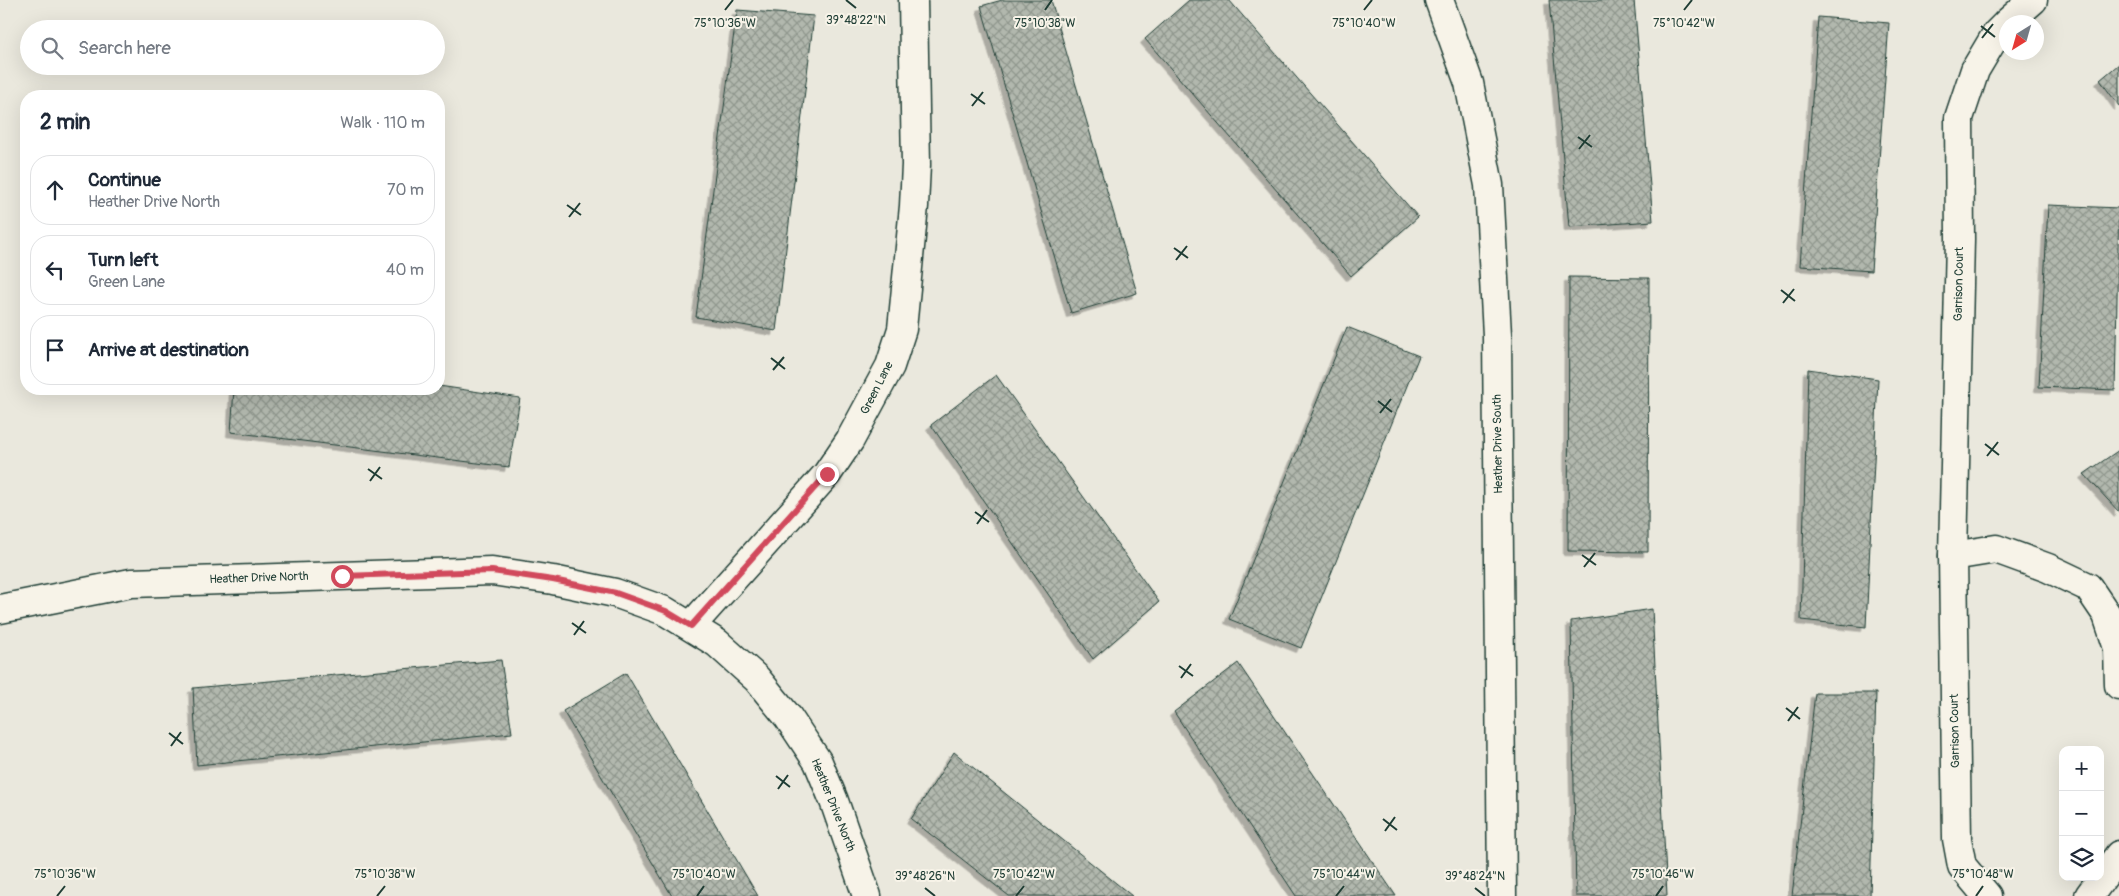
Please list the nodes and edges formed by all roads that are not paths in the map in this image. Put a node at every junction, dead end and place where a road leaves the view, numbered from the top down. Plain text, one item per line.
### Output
1 (913, 0) edge
2 (1440, 0) edge
3 (2033, 0) edge
4 (2016, 15) edge
5 (1999, 30) edge
6 (1952, 556) junction
7 (0, 609) edge
8 (691, 626) junction
9 (2119, 684) edge
10 (2119, 855) edge
11 (867, 896) edge
12 (1502, 896) edge
13 (1987, 896) edge
14 (2089, 896) edge

1 - 8 street, Green Lane
2 - 12 street, Heather Drive South
3 - 4 street, Garrison Court
5 - 6 street, Garrison Court
6 - 9 street
6 - 13 street, Garrison Court
7 - 8 street, Heather Drive North
8 - 11 street, Heather Drive North
10 - 14 street

